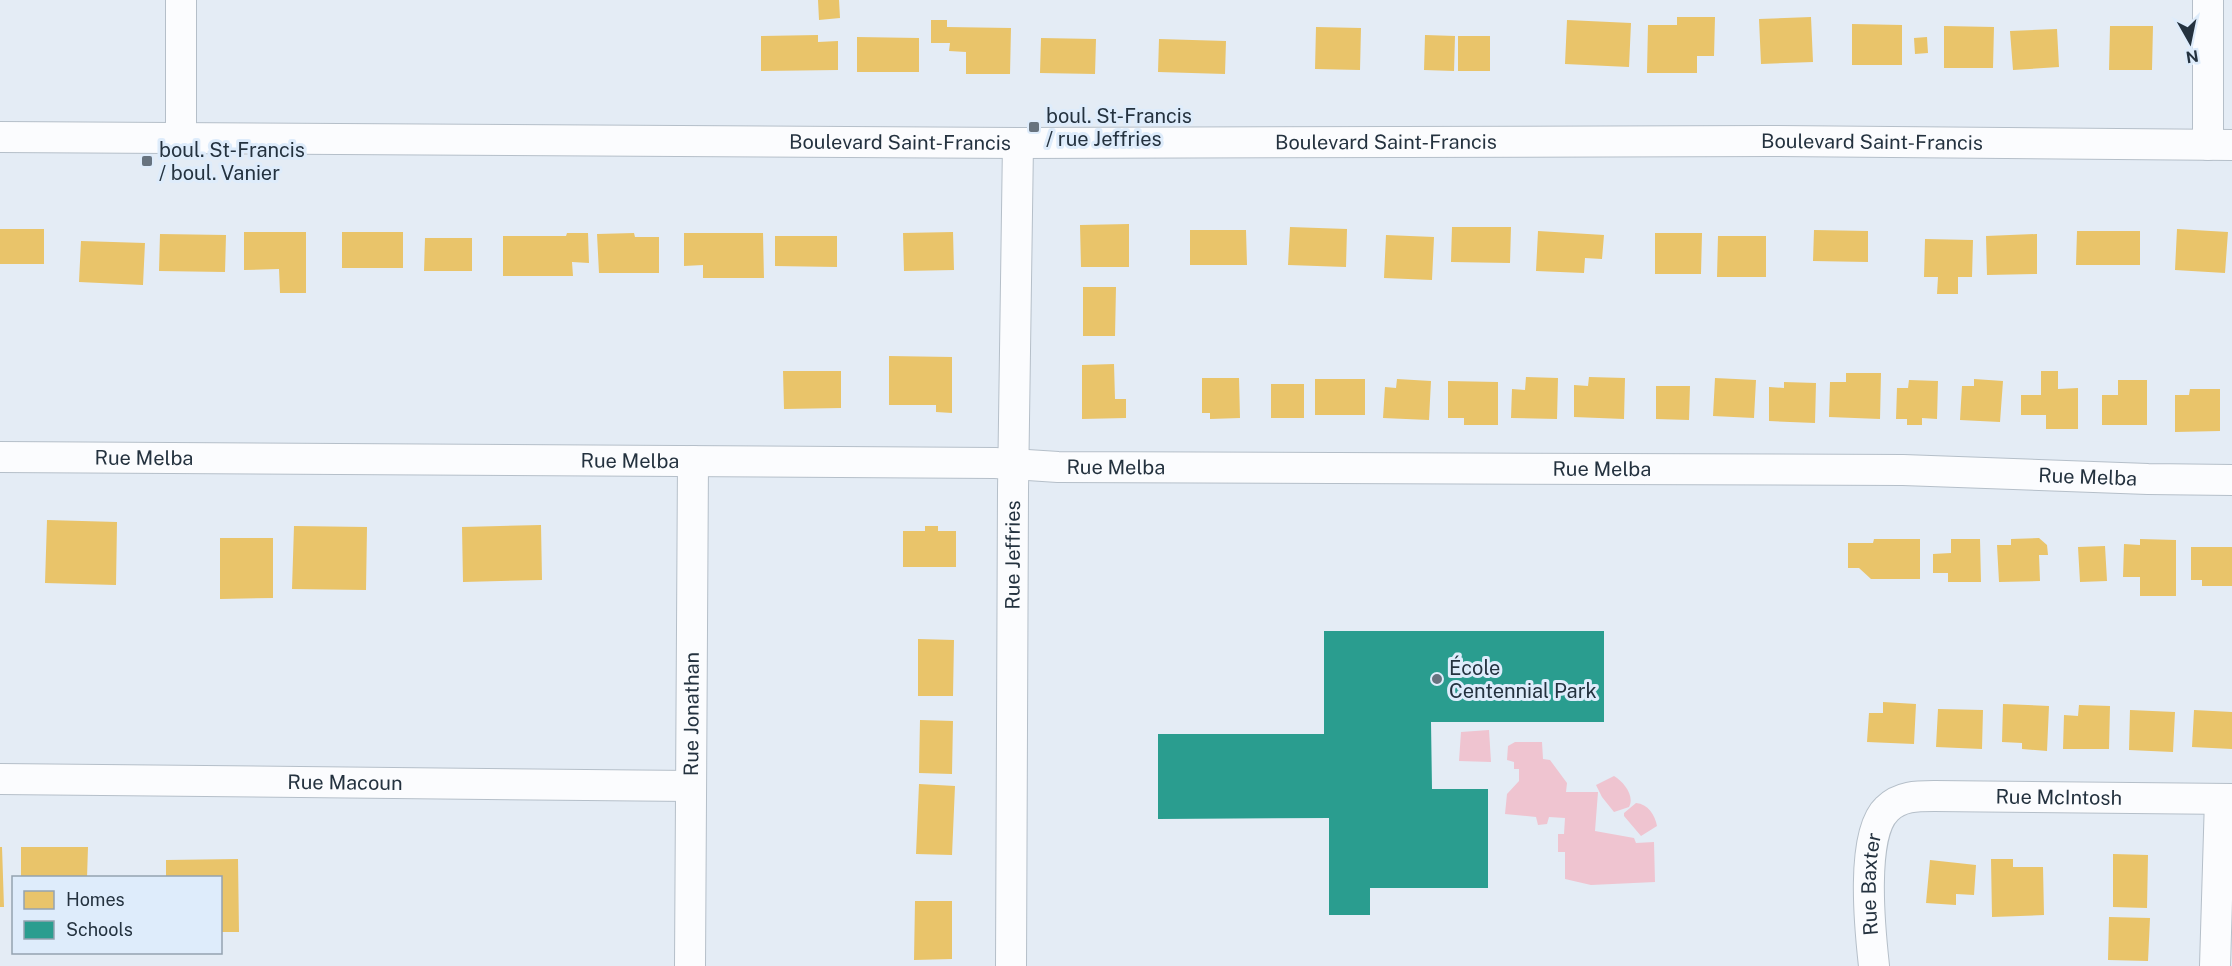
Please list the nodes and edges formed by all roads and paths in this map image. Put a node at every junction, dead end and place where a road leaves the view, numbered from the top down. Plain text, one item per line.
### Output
1 (181, 0) edge
2 (2208, 0) edge
3 (0, 138) edge
4 (181, 138) junction
5 (1018, 143) junction
6 (2220, 145) edge
7 (0, 457) edge
8 (693, 461) junction
9 (1014, 464) junction
10 (2232, 480) edge
11 (0, 779) edge
12 (690, 786) junction
13 (2226, 799) edge
14 (1888, 807) joint
15 (690, 966) edge
16 (1011, 966) edge
17 (1874, 966) edge
18 (2215, 966) edge

1 - 4 street
2 - 6 street
3 - 4 street, Boulevard Saint-Francis
4 - 5 street, Boulevard Saint-Francis
5 - 6 street, Boulevard Saint-Francis
5 - 9 street, Rue Jeffries
7 - 8 street, Rue Melba
8 - 9 street, Rue Melba
8 - 12 street, Rue Jonathan
9 - 10 street, Rue Melba
9 - 16 street, Rue Jeffries
11 - 12 street, Rue Macoun
12 - 15 street, Rue Jonathan
13 - 14 street, Rue McIntosh
13 - 18 street
14 - 17 street, Rue Baxter

